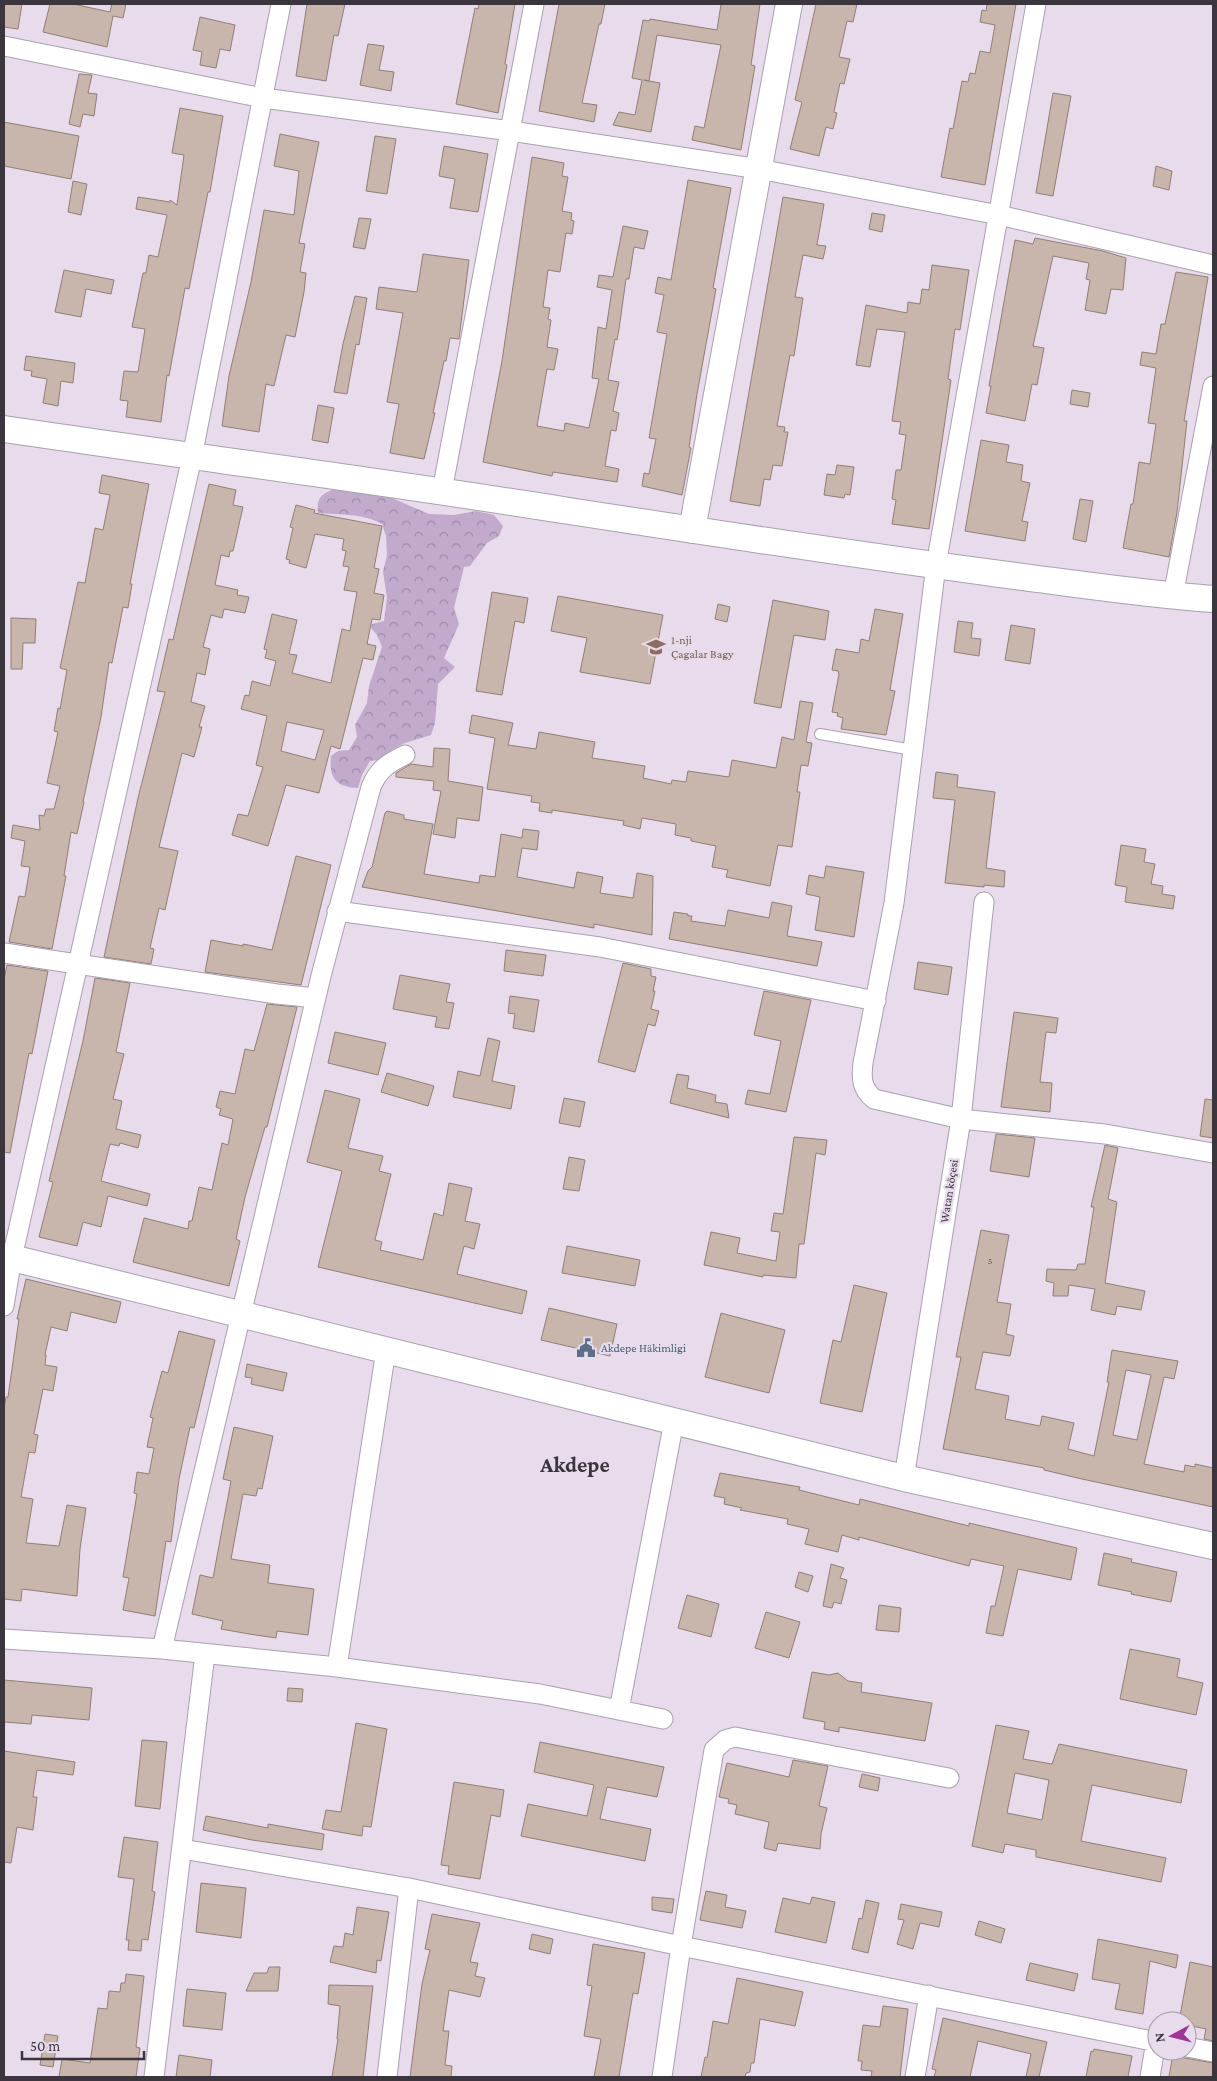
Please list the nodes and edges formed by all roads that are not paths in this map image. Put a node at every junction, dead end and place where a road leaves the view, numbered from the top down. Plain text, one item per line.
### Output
1 (281, 4) edge
2 (534, 4) edge
3 (789, 4) edge
4 (1036, 4) edge
5 (4, 46) edge
6 (263, 98) junction
7 (511, 131) junction
8 (758, 169) junction
9 (999, 215) junction
10 (1213, 265) edge
11 (1213, 386) edge
12 (4, 429) edge
13 (192, 457) junction
14 (442, 491) junction
15 (692, 530) junction
16 (936, 565) junction
17 (1173, 596) junction
18 (1213, 599) edge
19 (820, 734) dead end
20 (913, 750) junction
21 (405, 755) dead end
22 (984, 902) dead end
23 (337, 912) junction
24 (4, 953) edge
25 (78, 965) junction
26 (316, 998) junction
27 (876, 1001) junction
28 (960, 1119) junction
29 (1213, 1153) edge
30 (8, 1257) edge
31 (4, 1306) edge
32 (242, 1315) junction
33 (386, 1350) junction
34 (674, 1421) junction
35 (904, 1478) junction
36 (1213, 1546) edge
37 (4, 1639) edge
38 (162, 1649) junction
39 (205, 1654) junction
40 (337, 1667) junction
41 (619, 1710) junction
42 (663, 1719) dead end
43 (949, 1778) dead end
44 (182, 1849) junction
45 (409, 1888) junction
46 (681, 1946) junction
47 (928, 1995) junction
48 (1147, 2039) edge
49 (1197, 2049) edge
50 (1213, 2052) edge
51 (1153, 2061) edge
52 (154, 2077) edge
53 (387, 2077) edge
54 (662, 2077) edge
55 (915, 2077) edge
56 (1150, 2077) edge

1 - 6 street
2 - 7 street
3 - 8 street
4 - 9 street
5 - 6 street
6 - 7 street
6 - 13 street
7 - 8 street
7 - 14 street
8 - 9 street
8 - 15 street
9 - 10 street
9 - 16 street
11 - 17 street
12 - 13 street
13 - 14 street
13 - 25 street
14 - 15 street
15 - 16 street
16 - 17 street
16 - 20 street
17 - 18 street
19 - 20 lane
20 - 27 street
21 - 23 street
22 - 28 street, Watan köçesi
23 - 26 street
23 - 27 street
24 - 25 street
25 - 26 street
25 - 30 street
26 - 32 street
27 - 28 street
28 - 29 street
28 - 35 street, Watan köçesi
30 - 31 street
30 - 32 street
32 - 33 street
32 - 38 street
33 - 34 street
33 - 40 street
34 - 35 street
34 - 41 street
35 - 36 street
37 - 38 street
38 - 39 street
39 - 40 street
39 - 44 street
40 - 41 street
41 - 42 street
43 - 46 street
44 - 45 street
44 - 52 street
45 - 46 street
45 - 53 street
46 - 47 street
46 - 54 street
47 - 48 street
47 - 55 street
49 - 50 street
51 - 56 street

